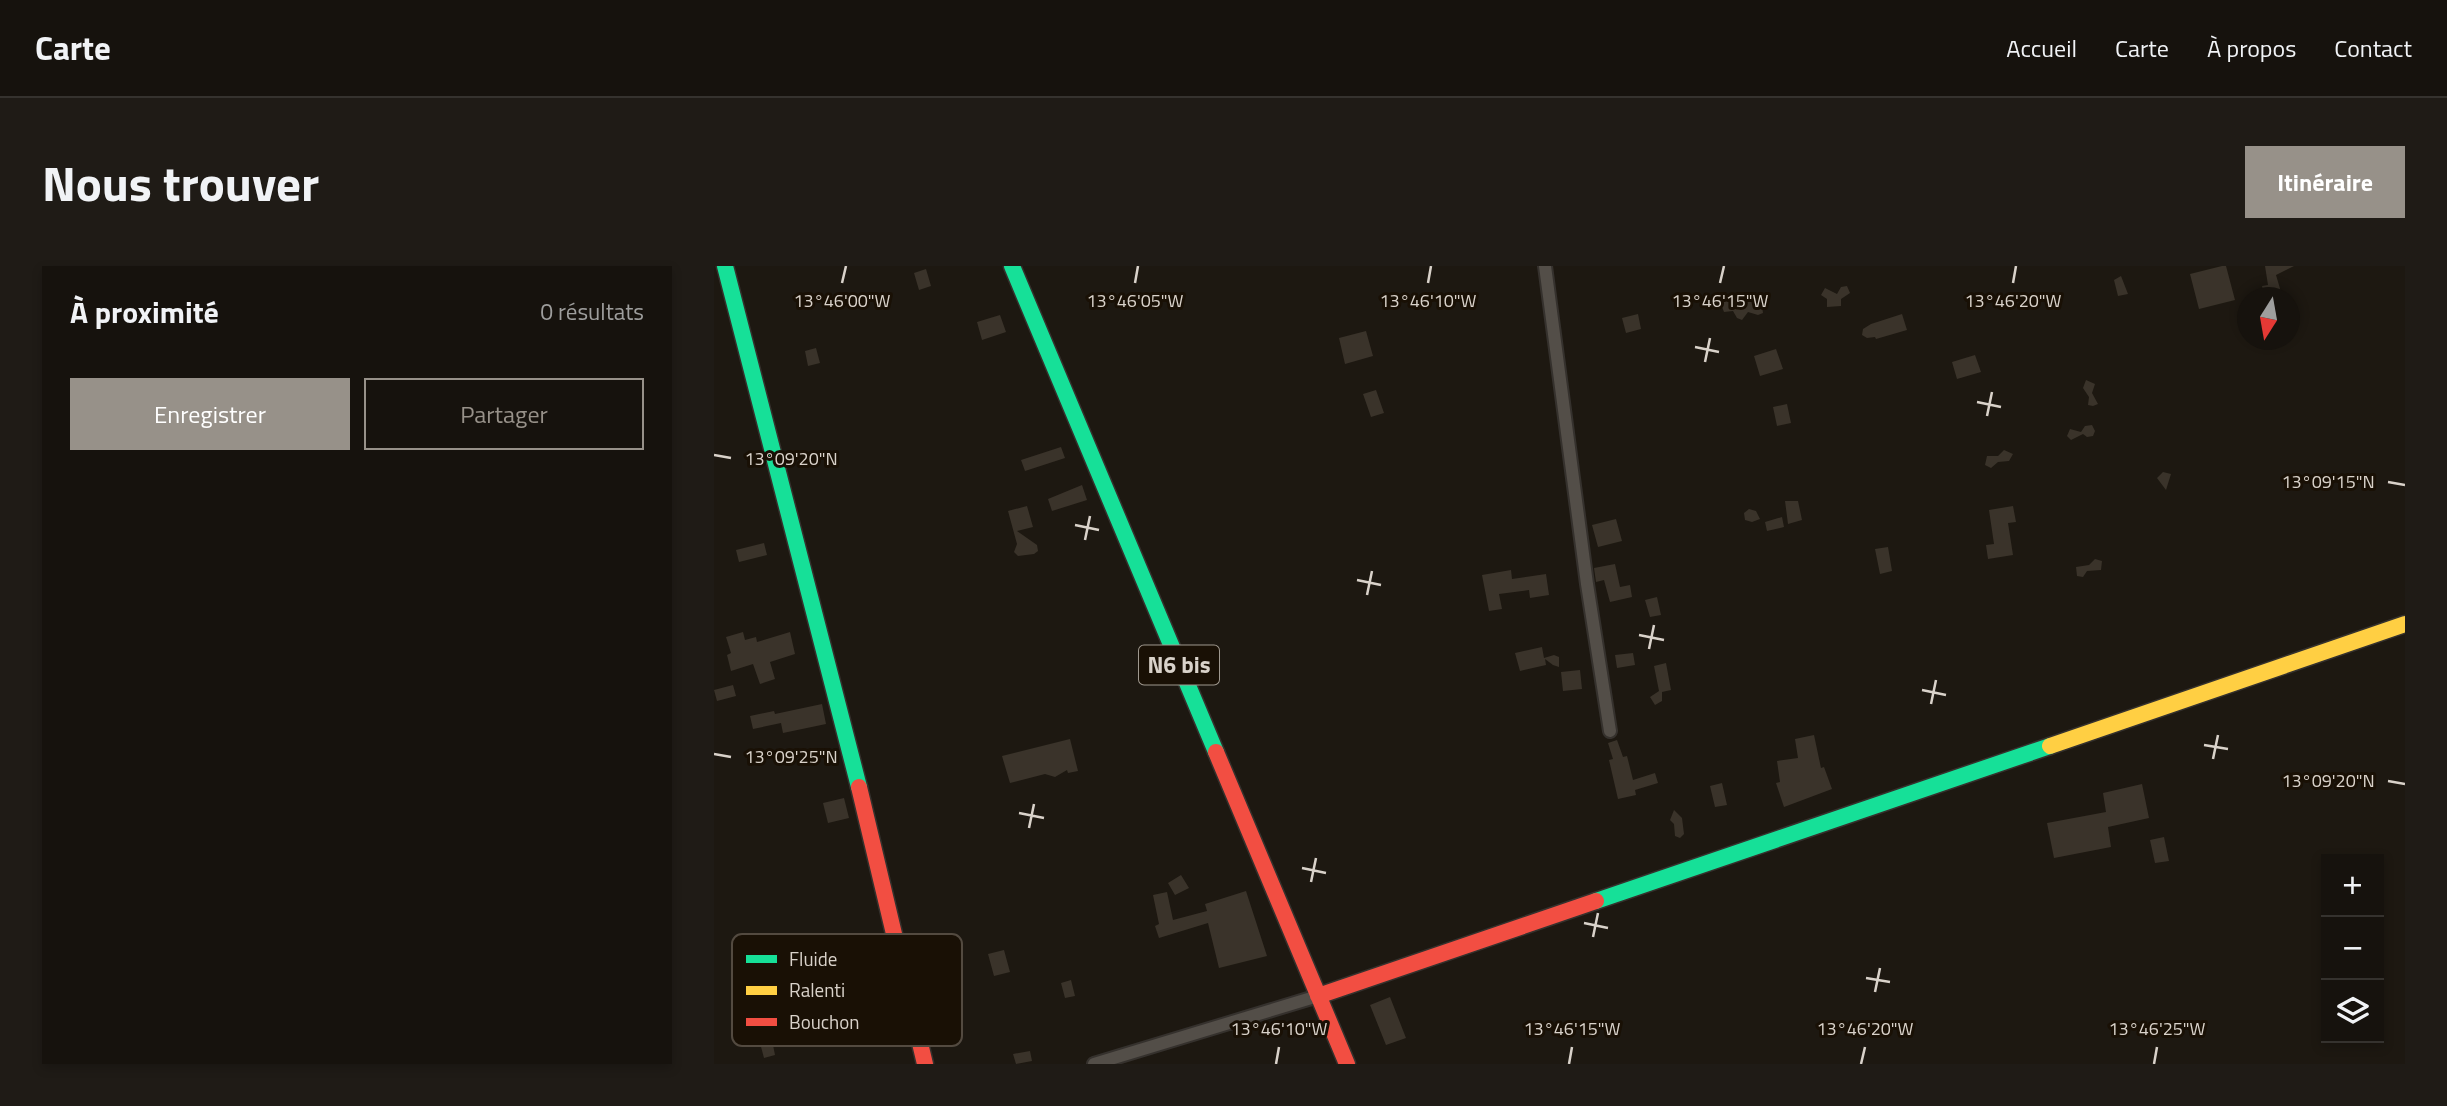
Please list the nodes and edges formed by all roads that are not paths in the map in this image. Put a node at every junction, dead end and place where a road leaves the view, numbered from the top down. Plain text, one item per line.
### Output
1 (725, 266) edge
2 (1012, 266) edge
3 (1545, 266) edge
4 (2405, 624) edge
5 (1610, 731) dead end
6 (894, 934) edge
7 (1318, 996) junction
8 (921, 1046) edge
9 (925, 1064) edge
10 (1094, 1064) edge
11 (1347, 1064) edge

1 - 6 main road
2 - 7 main road, N6 bis
3 - 5 street
4 - 7 main road
7 - 10 street
7 - 11 main road, N6 bis
8 - 9 main road

